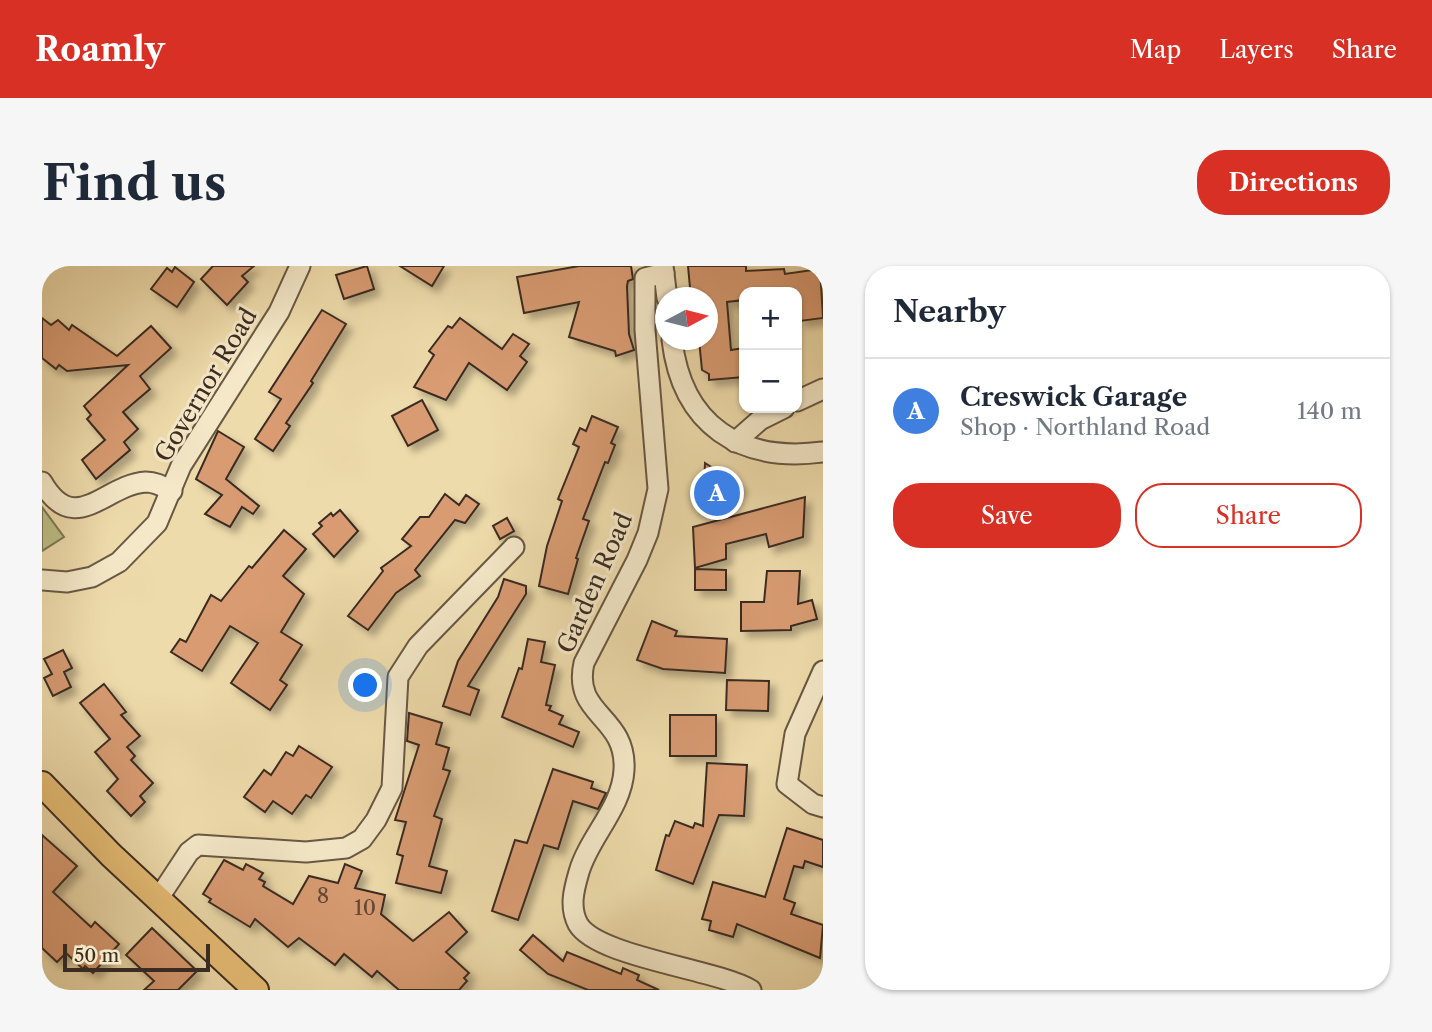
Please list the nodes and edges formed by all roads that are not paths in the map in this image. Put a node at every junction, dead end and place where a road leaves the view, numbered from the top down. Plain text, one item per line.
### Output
1 (300, 266) edge
2 (663, 270) edge
3 (674, 350) edge
4 (823, 389) edge
5 (802, 399) edge
6 (775, 413) edge
7 (735, 442) junction
8 (823, 453) edge
9 (42, 482) edge
10 (172, 491) junction
11 (514, 547) dead end
12 (42, 580) edge
13 (823, 671) edge
14 (42, 785) edge
15 (823, 807) edge
16 (158, 899) junction
17 (256, 990) edge
18 (751, 990) edge

1 - 10 street, Governor Road
2 - 18 street, Garden Road
3 - 7 street
4 - 5 street
6 - 7 street
7 - 8 street
9 - 10 street
10 - 12 street, Governor Road
11 - 16 street
13 - 15 street
14 - 16 main road
16 - 17 main road

